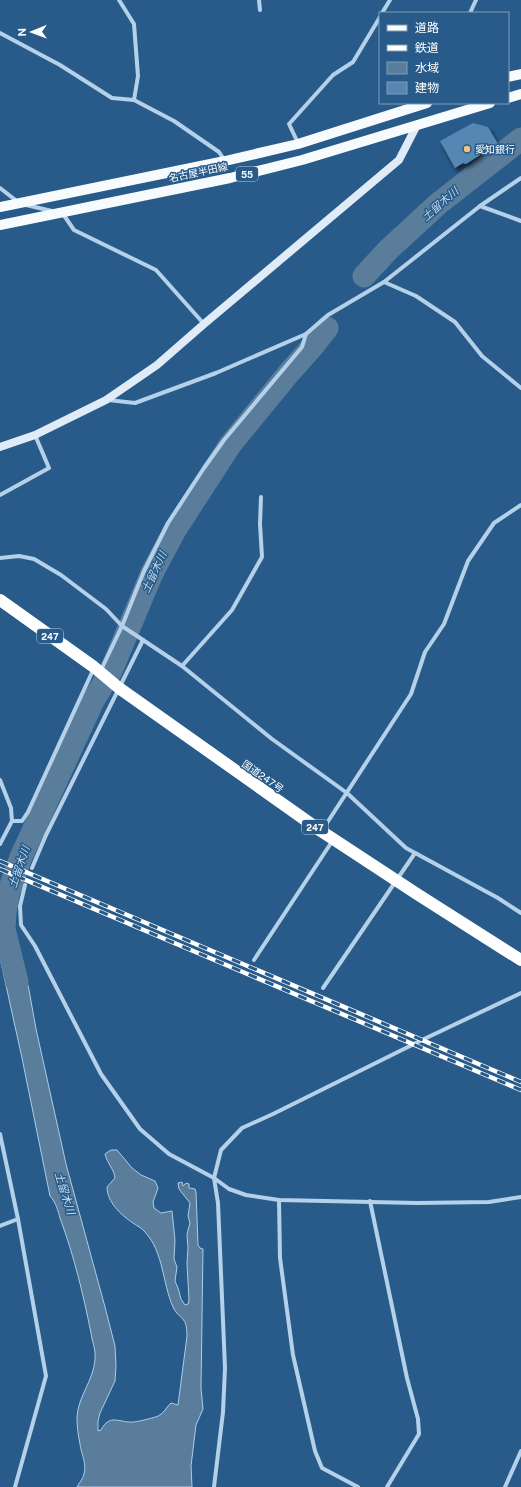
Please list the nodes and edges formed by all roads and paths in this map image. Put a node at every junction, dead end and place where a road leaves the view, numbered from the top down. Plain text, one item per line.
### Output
1 (119, 0) edge
2 (259, 0) edge
3 (390, 0) edge
4 (476, 0) edge
5 (260, 10) dead end
6 (383, 12) edge
7 (470, 12) edge
8 (379, 19) edge
9 (0, 33) edge
10 (521, 74) edge
11 (509, 77) edge
12 (521, 94) edge
13 (509, 98) edge
14 (134, 100) junction
15 (423, 104) edge
16 (487, 104) edge
17 (417, 125) junction
18 (298, 144) junction
19 (225, 161) junction
20 (521, 178) edge
21 (0, 188) edge
22 (19, 203) junction
23 (480, 206) junction
24 (0, 207) edge
25 (62, 213) junction
26 (521, 220) edge
27 (0, 226) edge
28 (384, 282) junction
29 (204, 324) junction
30 (306, 334) junction
31 (521, 388) edge
32 (106, 400) junction
33 (35, 434) junction
34 (0, 447) edge
35 (0, 495) edge
36 (261, 497) dead end
37 (521, 505) edge
38 (0, 558) edge
39 (0, 600) edge
40 (122, 626) junction
41 (142, 639) junction
42 (182, 666) junction
43 (97, 669) junction
44 (117, 686) junction
45 (0, 780) edge
46 (347, 793) junction
47 (12, 821) junction
48 (321, 832) junction
49 (333, 839) junction
50 (0, 844) edge
51 (415, 853) junction
52 (32, 868) dead end
53 (397, 881) junction
54 (25, 885) dead end
55 (521, 913) edge
56 (254, 960) dead end
57 (521, 960) edge
58 (323, 988) dead end
59 (521, 994) edge
60 (0, 1134) edge
61 (214, 1178) junction
62 (521, 1197) edge
63 (279, 1200) junction
64 (370, 1201) junction
65 (18, 1219) junction
66 (0, 1226) edge
67 (521, 1451) edge
68 (15, 1487) edge
69 (214, 1487) edge
70 (358, 1487) edge
71 (387, 1487) edge
72 (505, 1487) edge

1 - 14 street
2 - 5 street
3 - 6 street
4 - 7 street
8 - 18 street
9 - 14 street
10 - 11 main road
12 - 13 main road
14 - 19 street
15 - 18 main road, 名古屋半田線 / 55
16 - 17 main road, 名古屋半田線 / 55
17 - 25 main road, 名古屋半田線 / 55
17 - 29 street
18 - 19 main road, 名古屋半田線 / 55
19 - 22 main road, 名古屋半田線 / 55
20 - 23 street
21 - 22 street
22 - 24 main road, 名古屋半田線 / 55
22 - 25 street
23 - 26 street
23 - 28 street
25 - 27 main road, 名古屋半田線 / 55
25 - 29 street
28 - 30 street
28 - 31 street
29 - 32 street
30 - 32 street
30 - 40 street
32 - 33 street
33 - 34 street
33 - 35 street
36 - 42 street
37 - 46 street
38 - 40 street
39 - 43 highway, 国道247号 / 247
40 - 41 street
40 - 43 street
41 - 42 street
41 - 44 street
42 - 46 street
43 - 44 highway, 国道247号 / 247
43 - 47 street
44 - 48 highway, 国道247号 / 247
44 - 52 street
45 - 47 street
46 - 48 street
46 - 51 street
47 - 50 street
48 - 49 highway, 国道247号 / 247
49 - 53 highway, 国道247号 / 247
49 - 56 street
51 - 53 street
51 - 55 street
53 - 57 highway, 国道247号 / 247
53 - 58 street
54 - 61 street
59 - 61 street
60 - 65 street
61 - 63 street
61 - 69 street
62 - 64 street
63 - 64 street
63 - 70 street
64 - 71 street
65 - 66 street
65 - 68 street
67 - 72 street

